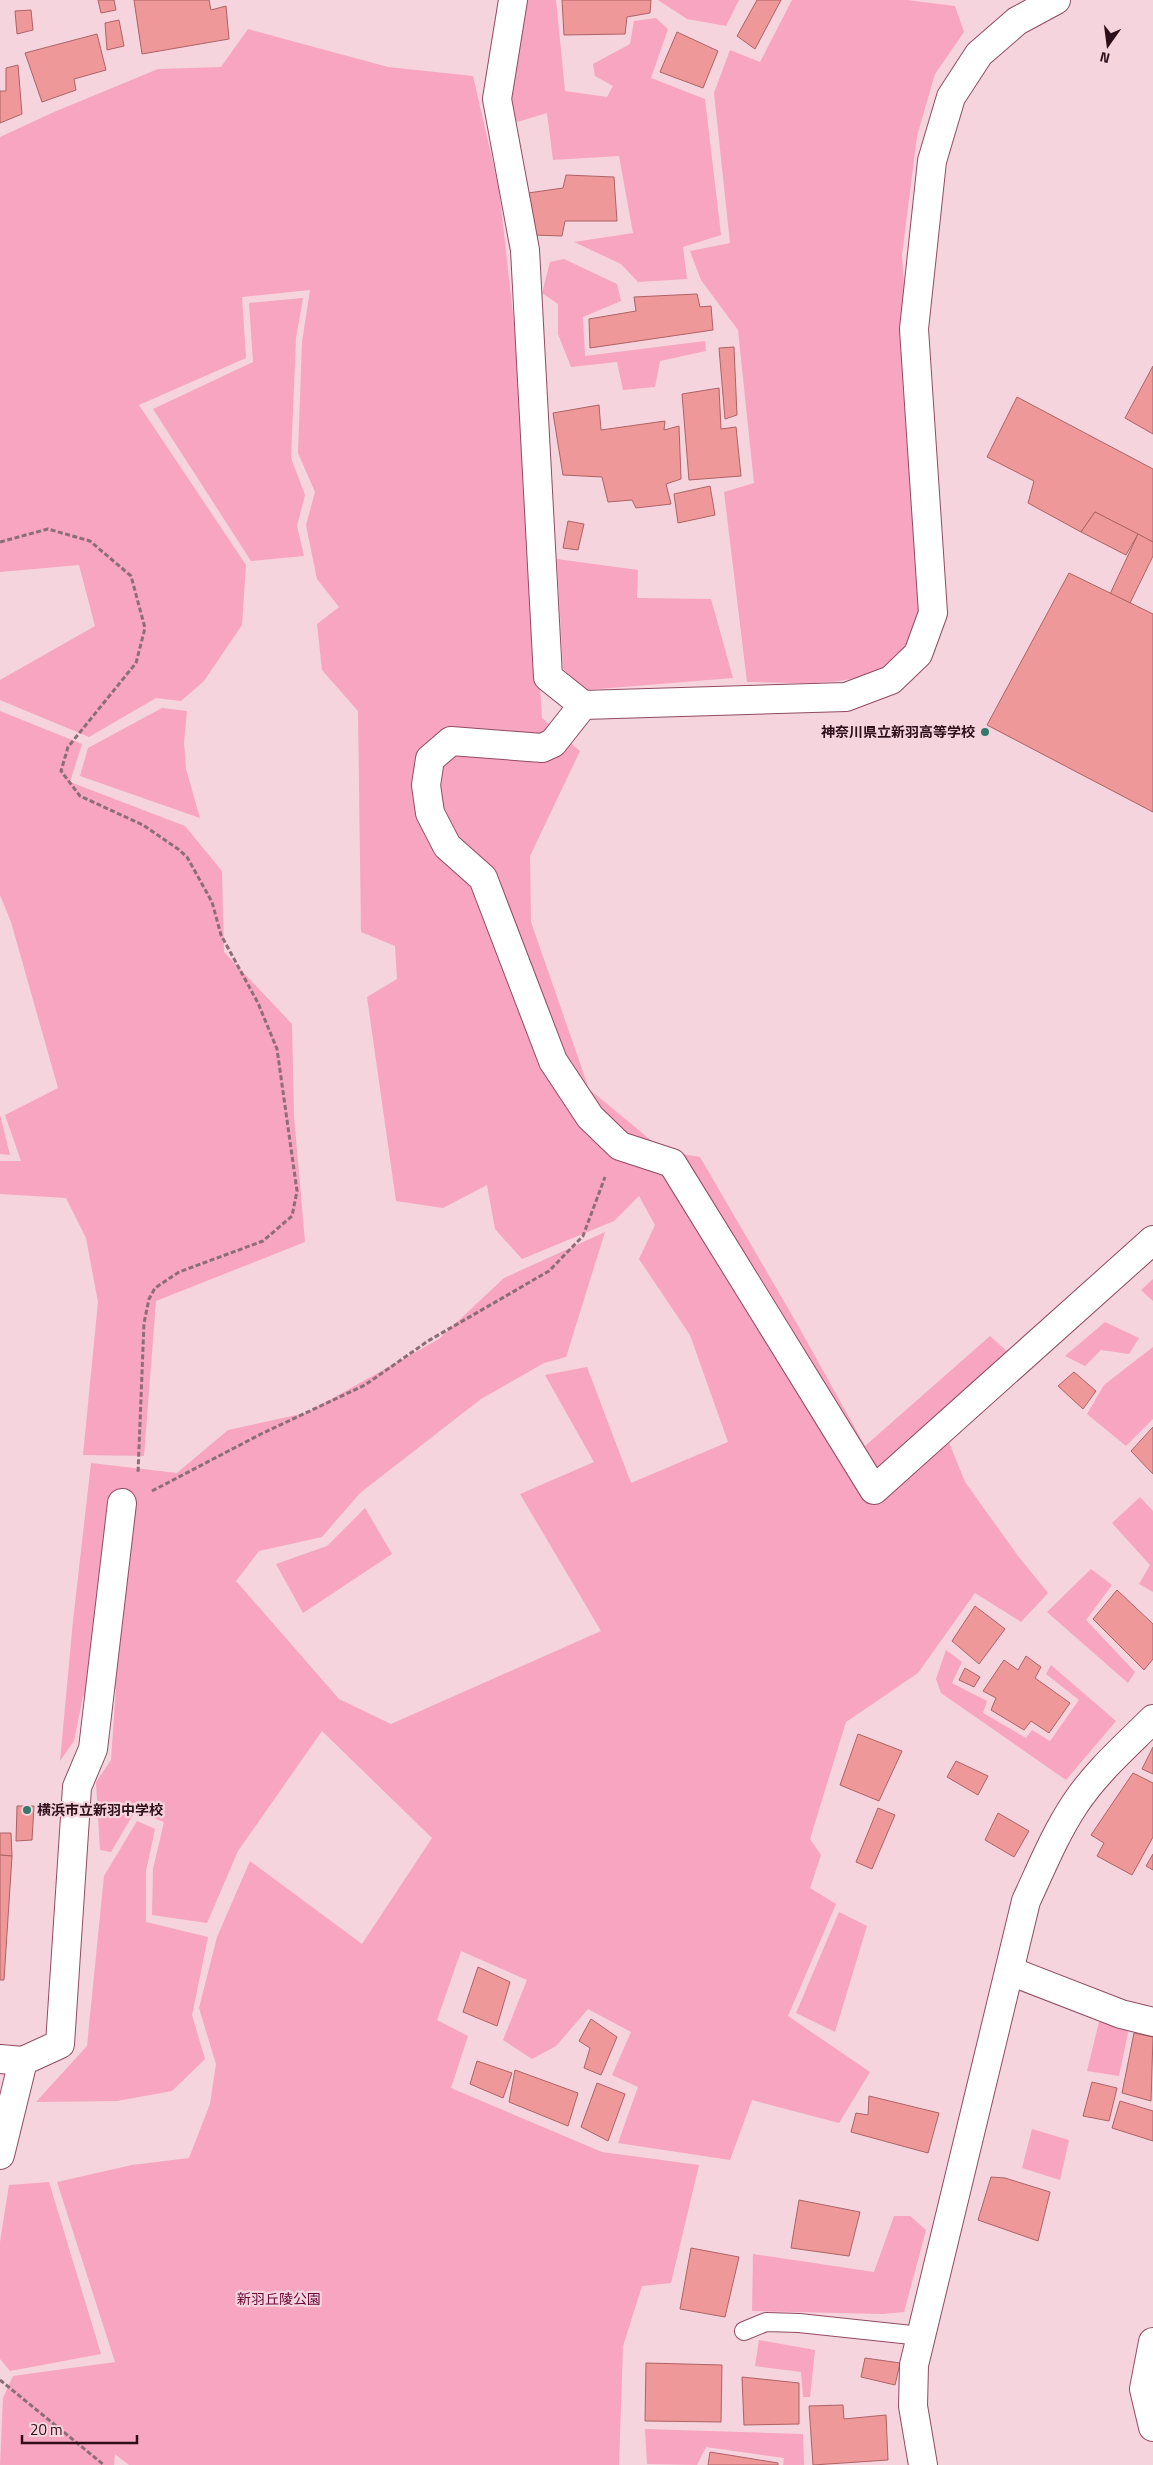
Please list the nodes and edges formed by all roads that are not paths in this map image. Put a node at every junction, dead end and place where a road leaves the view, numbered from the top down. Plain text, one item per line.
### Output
1 (513, 0) edge
2 (1056, 0) edge
3 (583, 705) junction
4 (1153, 1240) edge
5 (129, 1500) road end
6 (1153, 1719) edge
7 (1010, 1971) junction
8 (1153, 2022) edge
9 (12, 2060) edge
10 (0, 2156) edge
11 (744, 2331) dead end
12 (921, 2336) junction
13 (1153, 2342) edge
14 (1153, 2427) edge
15 (923, 2465) edge

1 - 3 street
2 - 3 street
3 - 4 street
5 - 9 street
6 - 7 street
7 - 8 street
7 - 12 street
9 - 10 street
11 - 12 lane
12 - 15 street
13 - 14 street

